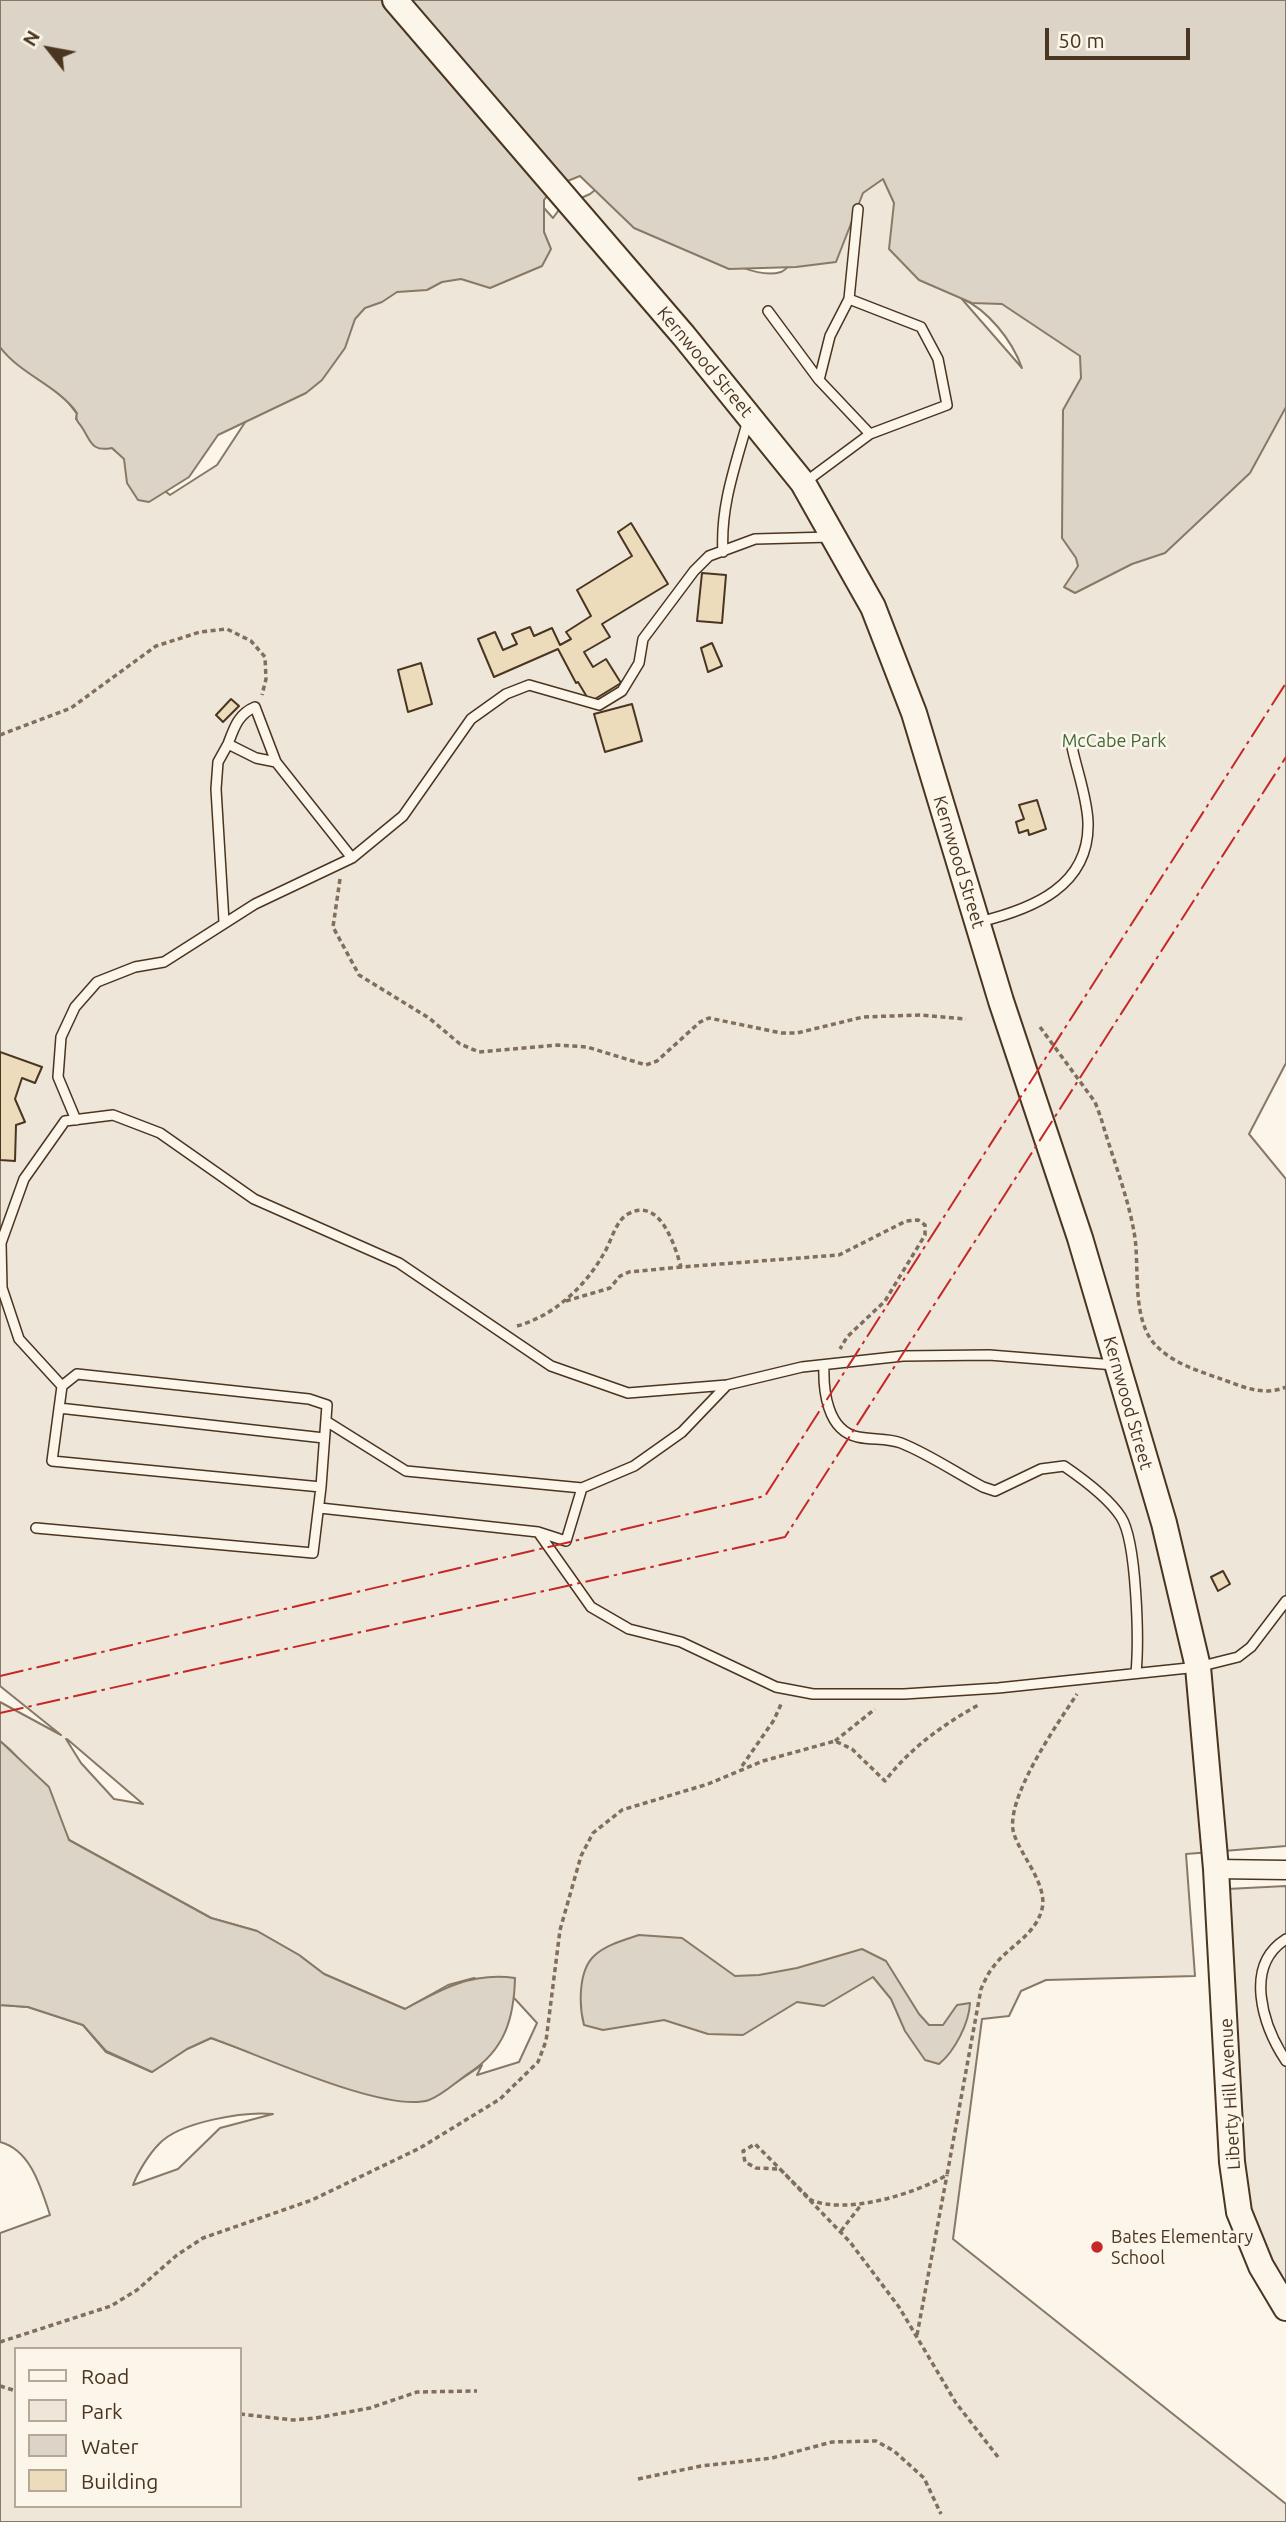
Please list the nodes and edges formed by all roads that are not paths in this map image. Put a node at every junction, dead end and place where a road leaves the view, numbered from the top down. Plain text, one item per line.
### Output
1 (395, 0) edge
2 (858, 209) dead end
3 (849, 299) junction
4 (768, 311) dead end
5 (819, 380) junction
6 (749, 415) junction
7 (870, 434) junction
8 (803, 483) junction
9 (835, 537) junction
10 (723, 552) junction
11 (228, 744) junction
12 (1072, 747) dead end
13 (276, 762) junction
14 (352, 859) junction
15 (223, 922) junction
16 (978, 923) junction
17 (76, 1120) junction
18 (824, 1365) junction
19 (1117, 1365) junction
20 (727, 1385) junction
21 (62, 1386) junction
22 (59, 1408) junction
23 (326, 1421) junction
24 (324, 1438) junction
25 (321, 1487) junction
26 (582, 1489) junction
27 (320, 1508) junction
28 (36, 1528) dead end
29 (538, 1532) junction
30 (1286, 1601) edge
31 (1198, 1667) junction
32 (1136, 1673) junction
33 (1216, 1870) junction
34 (1286, 1870) edge
35 (1286, 1939) edge
36 (1286, 2061) edge
37 (1286, 2308) edge

1 - 6 main road, Kernwood Street
2 - 3 lane
3 - 5 lane
3 - 7 lane
4 - 5 lane
5 - 7 lane
6 - 8 main road, Kernwood Street
6 - 10 lane
7 - 8 lane
8 - 9 main road, Kernwood Street
9 - 10 lane
9 - 16 main road, Kernwood Street
10 - 14 lane
11 - 13 lane
11 - 13 lane
11 - 15 lane
12 - 16 lane
13 - 14 lane
14 - 15 lane
15 - 17 lane
16 - 19 main road, Kernwood Street
17 - 20 lane
17 - 21 lane
18 - 19 lane
18 - 20 lane
18 - 32 lane
19 - 31 main road, Kernwood Street
20 - 26 lane
21 - 22 lane
21 - 23 lane
22 - 24 lane
22 - 25 lane
23 - 24 lane
23 - 26 lane
24 - 25 lane
25 - 27 lane
26 - 29 lane
27 - 28 lane
27 - 29 lane
29 - 32 lane
30 - 31 lane
31 - 32 lane
31 - 33 main road, Kernwood Street
33 - 34 street
33 - 37 main road, Liberty Hill Avenue
35 - 36 lane

